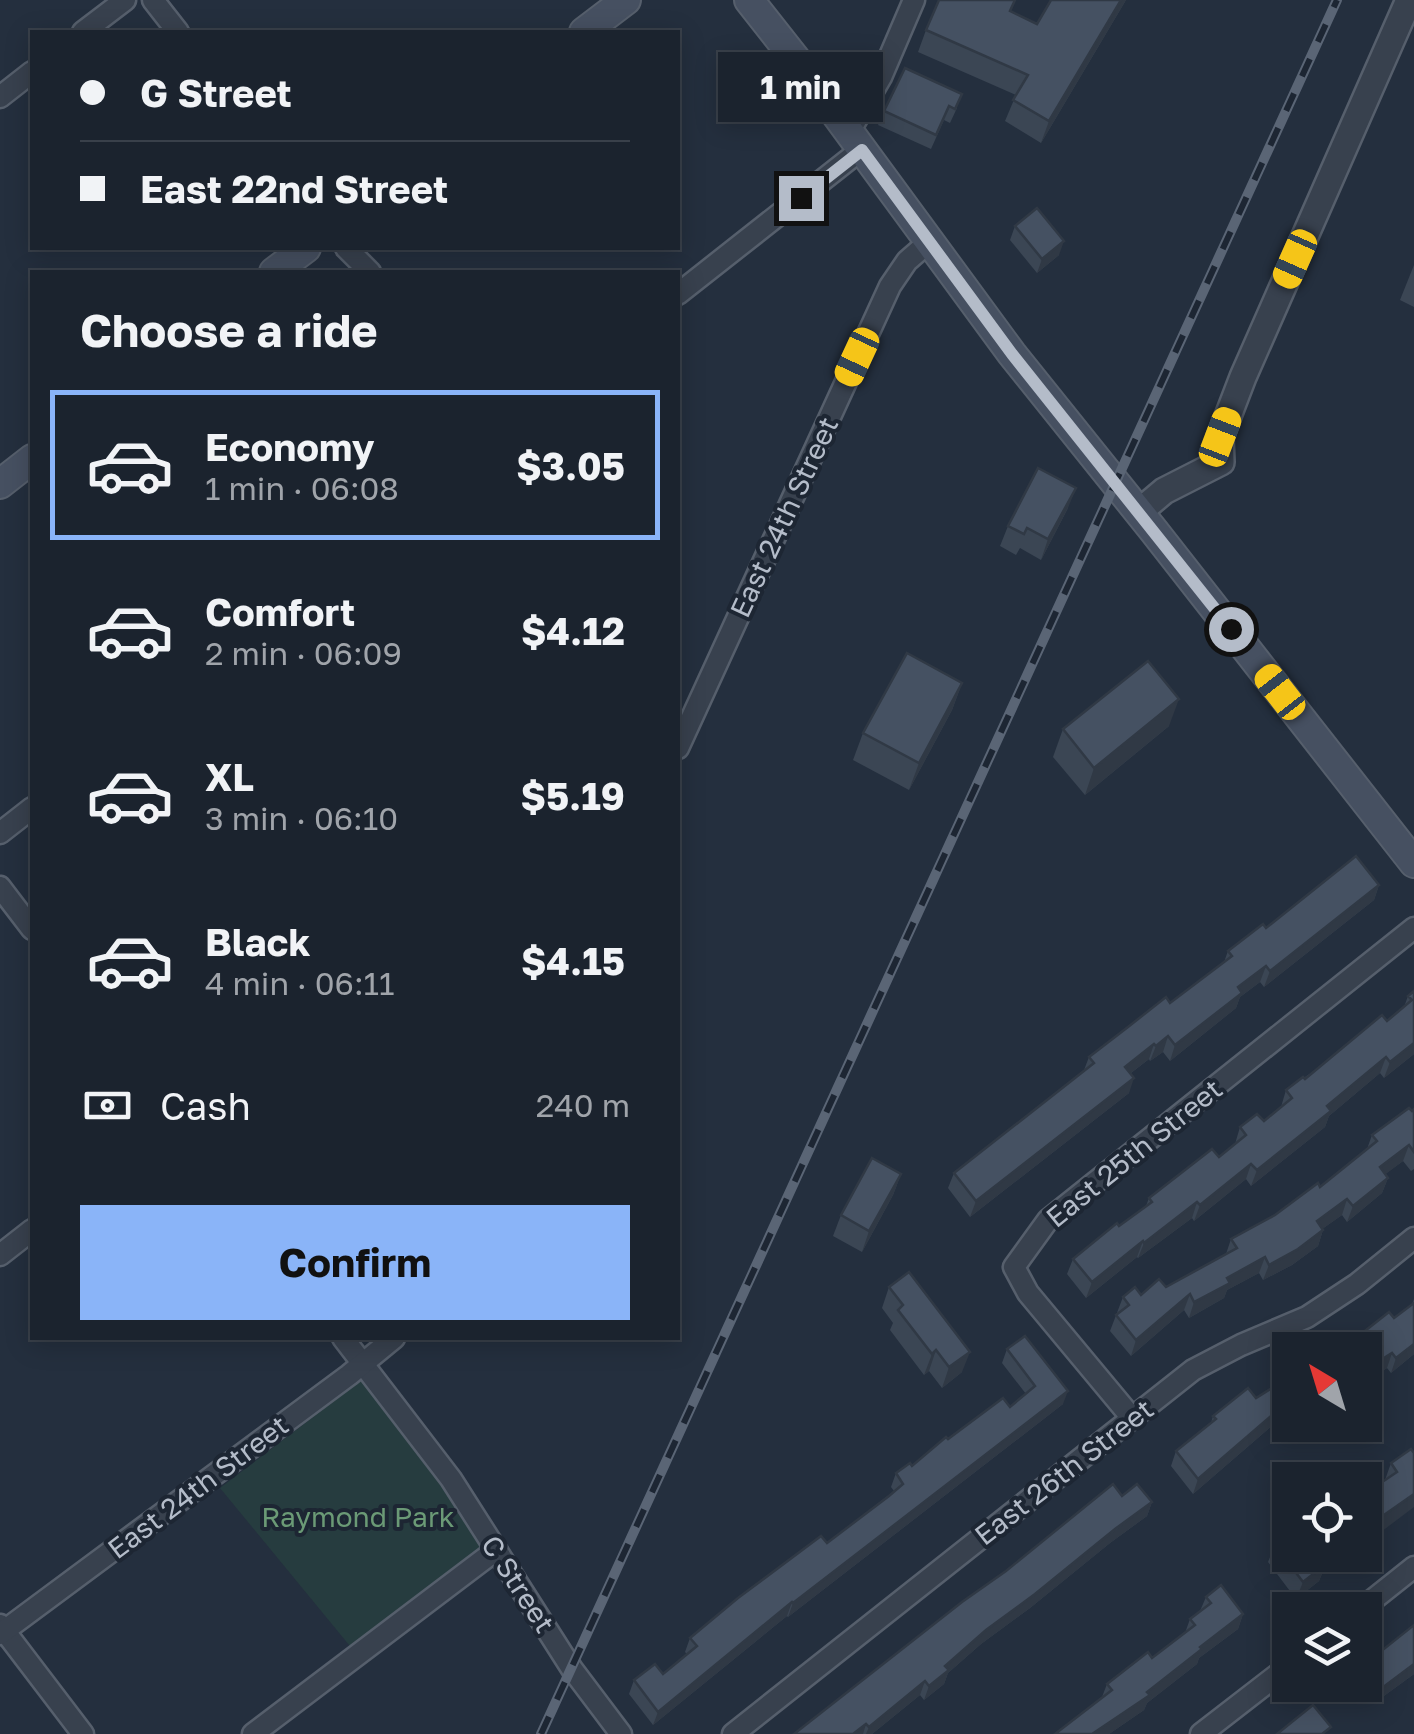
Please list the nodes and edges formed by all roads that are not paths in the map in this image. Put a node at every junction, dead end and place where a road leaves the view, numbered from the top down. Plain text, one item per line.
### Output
1 (125, 0) edge
2 (153, 0) edge
3 (626, 0) edge
4 (749, 0) edge
5 (914, 0) edge
6 (1409, 0) edge
7 (86, 30) edge
8 (176, 30) edge
9 (587, 30) edge
10 (30, 74) edge
11 (0, 97) edge
12 (856, 141) junction
13 (930, 241) junction
14 (303, 250) edge
15 (348, 250) edge
16 (277, 270) edge
17 (368, 270) edge
18 (680, 292) edge
19 (1140, 512) junction
20 (680, 744) edge
21 (30, 810) edge
22 (0, 834) edge
23 (1410, 850) edge
24 (0, 886) edge
25 (30, 926) edge
26 (1414, 928) edge
27 (30, 1232) edge
28 (1414, 1238) edge
29 (0, 1255) edge
30 (345, 1340) edge
31 (392, 1340) edge
32 (363, 1364) junction
33 (1132, 1418) junction
34 (496, 1550) junction
35 (1414, 1567) edge
36 (1382, 1592) edge
37 (1, 1630) edge
38 (1272, 1679) edge
39 (84, 1734) edge
40 (254, 1734) edge
41 (621, 1734) edge
42 (733, 1734) edge
43 (1201, 1734) edge

1 - 7 street
2 - 8 street
3 - 9 main road
4 - 12 main road
5 - 12 street
6 - 19 street
10 - 11 street
12 - 13 main road
12 - 18 street
13 - 19 main road
13 - 20 street, East 24th Street
14 - 16 main road
15 - 17 street
19 - 23 main road
21 - 22 street
24 - 25 street
26 - 33 street, East 25th Street
27 - 29 street
28 - 33 street, East 26th Street
30 - 32 street, C Street
31 - 32 street, East 24th Street
32 - 34 street, C Street
32 - 37 street, East 24th Street
33 - 42 street, East 26th Street
34 - 40 street
34 - 41 street, C Street
35 - 36 street
37 - 39 street
38 - 43 street

